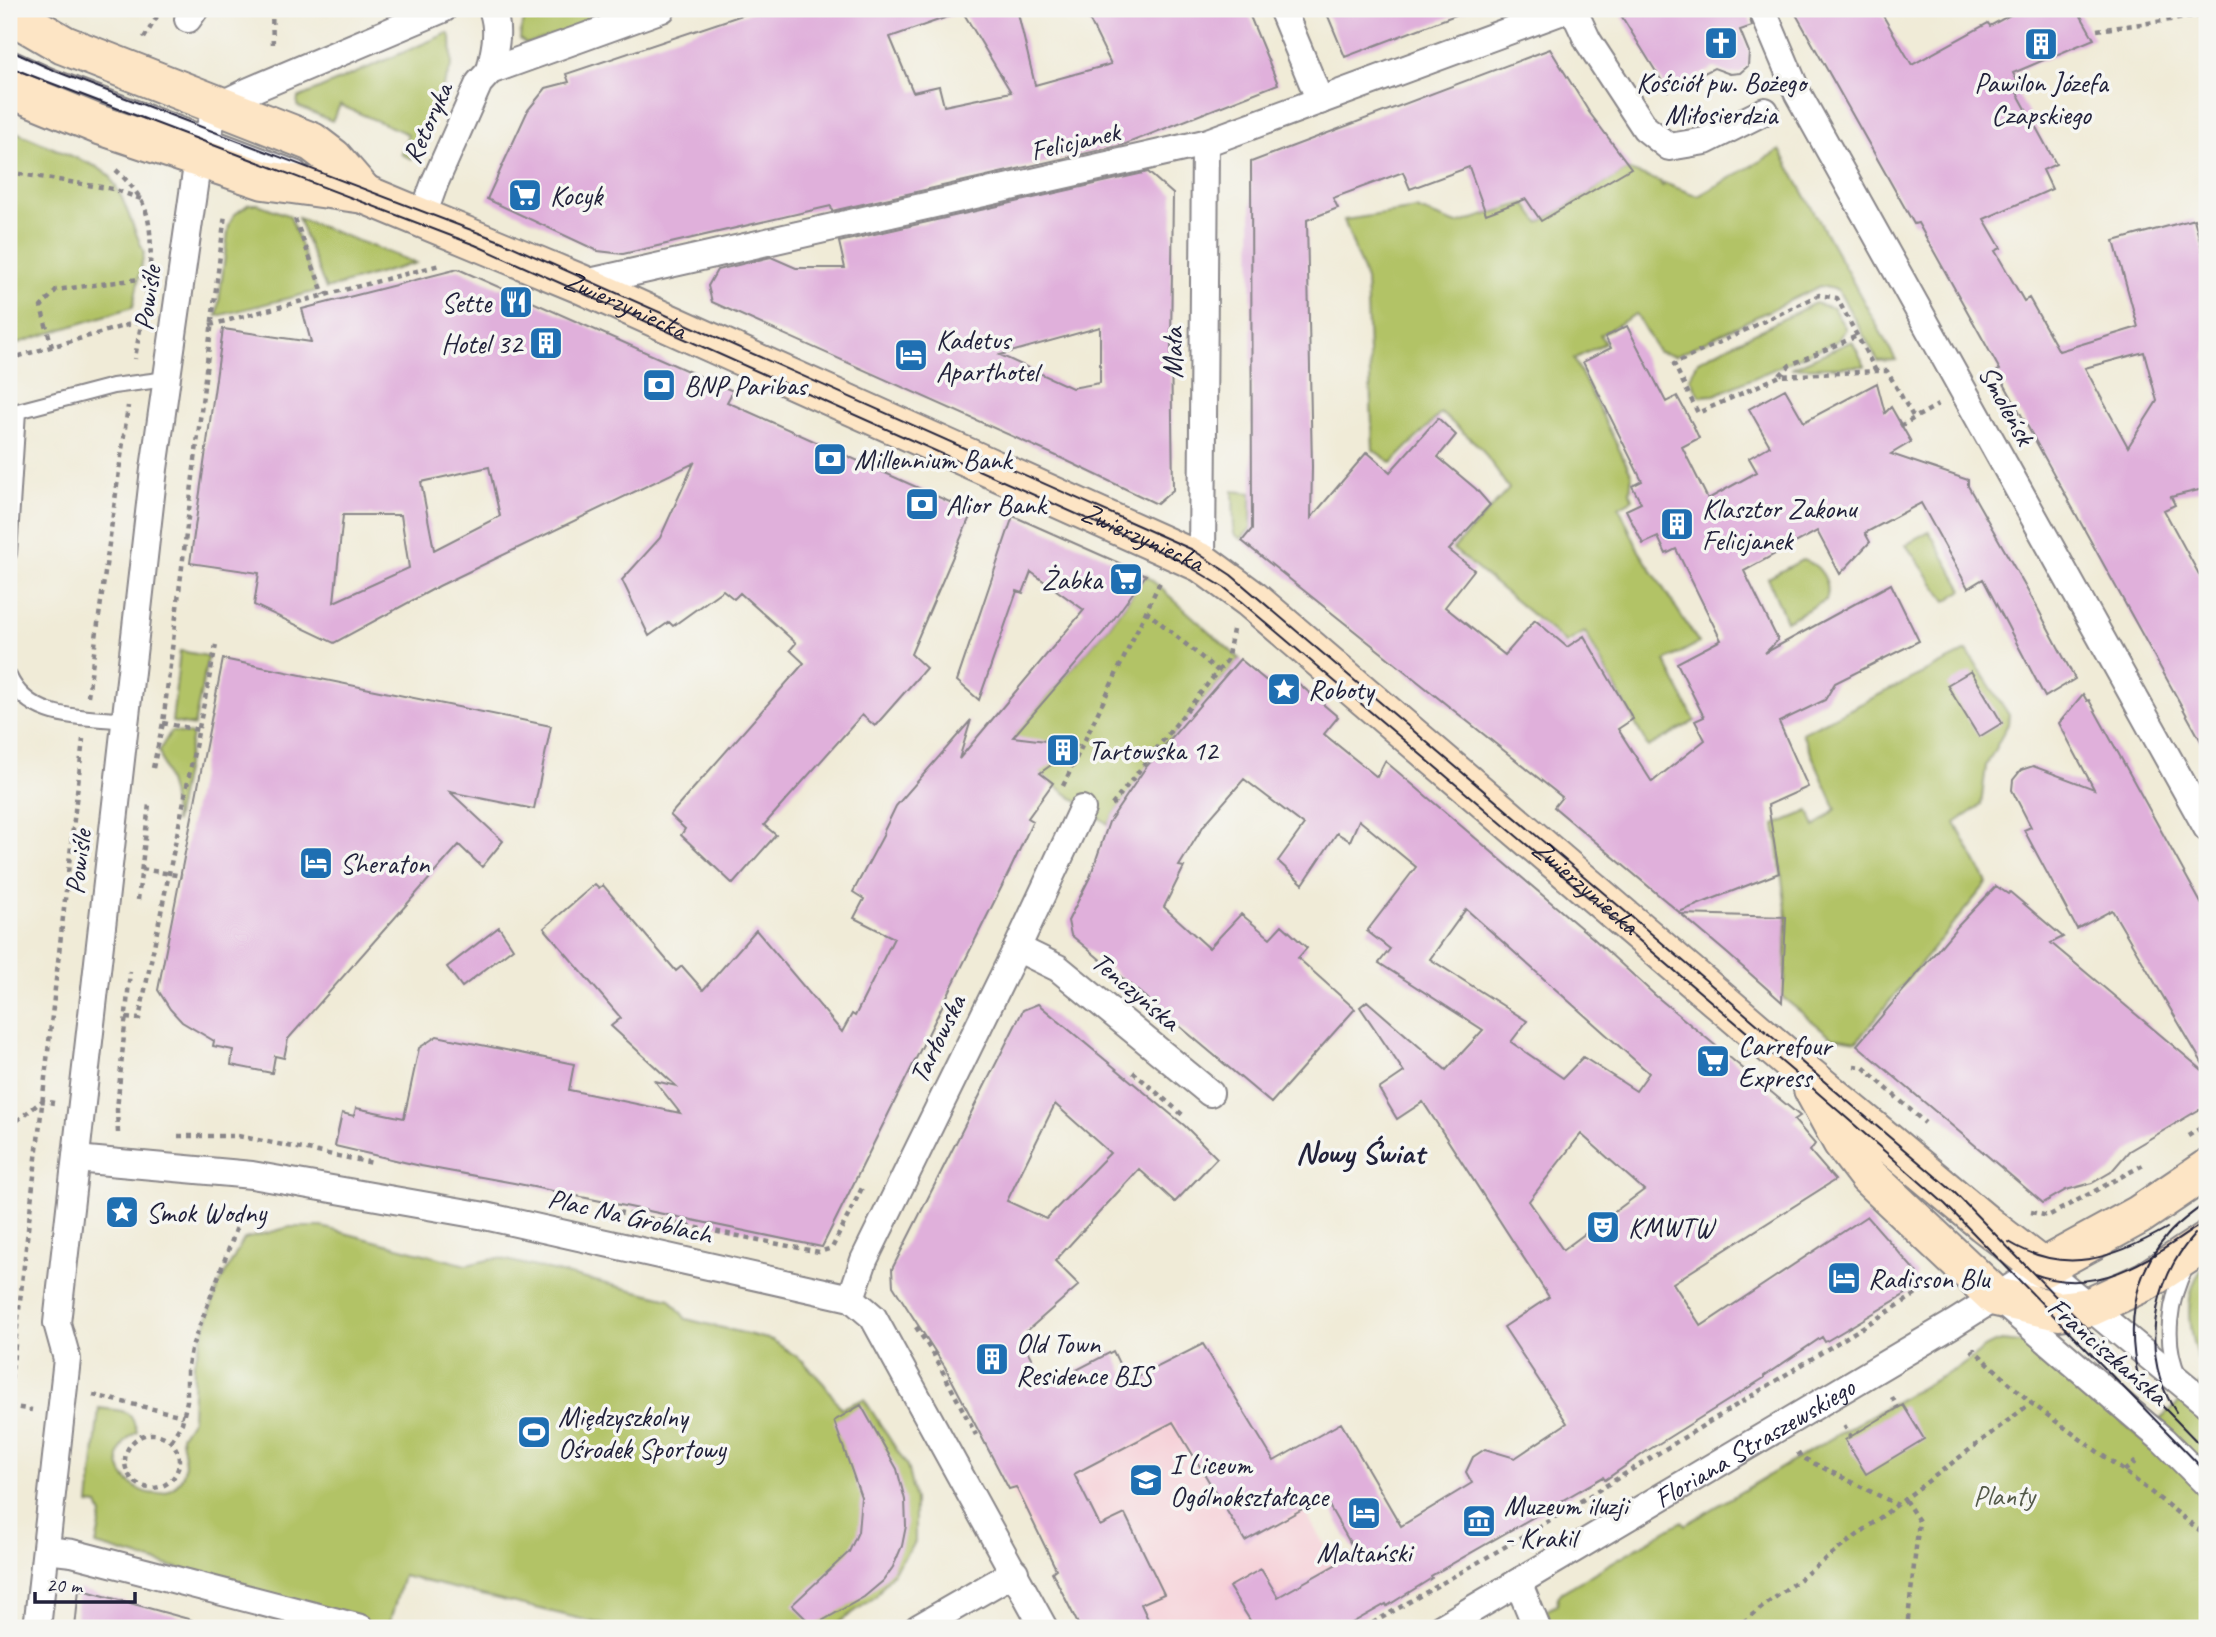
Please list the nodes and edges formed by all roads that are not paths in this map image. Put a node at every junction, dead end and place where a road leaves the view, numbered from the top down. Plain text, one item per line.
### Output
1 (443, 9) edge
2 (492, 9) edge
3 (662, 9) edge
4 (1282, 9) edge
5 (1567, 9) edge
6 (1573, 9) edge
7 (1762, 9) edge
8 (9, 13) edge
9 (9, 57) edge
10 (491, 71) junction
11 (9, 88) edge
12 (1320, 101) junction
13 (1765, 111) dead end
14 (207, 133) junction
15 (1205, 144) junction
16 (364, 194) junction
17 (422, 218) junction
18 (581, 284) junction
19 (167, 379) junction
20 (9, 554) edge
21 (1202, 563) junction
22 (9, 676) edge
23 (125, 721) junction
24 (1082, 809) dead end
25 (2207, 828) edge
26 (1017, 948) junction
27 (1804, 1072) junction
28 (1210, 1093) dead end
29 (76, 1159) junction
30 (2207, 1169) edge
31 (2204, 1243) edge
32 (2042, 1268) junction
33 (1996, 1297) junction
34 (851, 1298) junction
35 (2090, 1307) junction
36 (2183, 1383) junction
37 (2207, 1404) edge
38 (2207, 1484) edge
39 (46, 1550) junction
40 (1015, 1572) junction
41 (1518, 1582) junction
42 (37, 1628) edge
43 (361, 1628) edge
44 (918, 1628) edge
45 (1044, 1628) edge
46 (1441, 1628) edge
47 (1537, 1628) edge

1 - 14 street
2 - 10 street
3 - 10 street, Retoryka
4 - 12 street
5 - 12 street, Felicjanek
6 - 13 street
7 - 25 street, Smoleńsk
8 - 14 street, Zwierzyniecka
9 - 14 lane
10 - 17 street, Retoryka
11 - 14 street, Zwierzyniecka
12 - 15 street, Felicjanek
14 - 16 street, Zwierzyniecka
14 - 16 street, Zwierzyniecka
14 - 19 street, Powiśle
15 - 18 street, Felicjanek
15 - 21 street, Mała
16 - 17 street, Zwierzyniecka
17 - 18 street, Zwierzyniecka
18 - 21 street, Zwierzyniecka
19 - 20 lane
19 - 23 street, Powiśle
21 - 27 street, Zwierzyniecka
22 - 23 lane
23 - 29 street, Powiśle
24 - 26 street, Tarłowska
26 - 28 street, Tenczyńska
26 - 34 street, Tarłowska
27 - 32 street, Zwierzyniecka
27 - 33 street, Zwierzyniecka
29 - 34 street, Plac Na Groblach
29 - 39 street, Powiśle
30 - 32 street, Floriana Straszewskiego
31 - 35 street
31 - 36 lane
32 - 33 street, Floriana Straszewskiego
32 - 35 street, Franciszkańska
33 - 35 street
33 - 38 street, Franciszkańska
33 - 41 street, Floriana Straszewskiego
34 - 40 street
35 - 36 street, Franciszkańska
36 - 37 street, Franciszkańska
39 - 42 street, Powiśle
39 - 43 street
40 - 44 street
40 - 45 street
41 - 46 street, Floriana Straszewskiego
41 - 47 street

